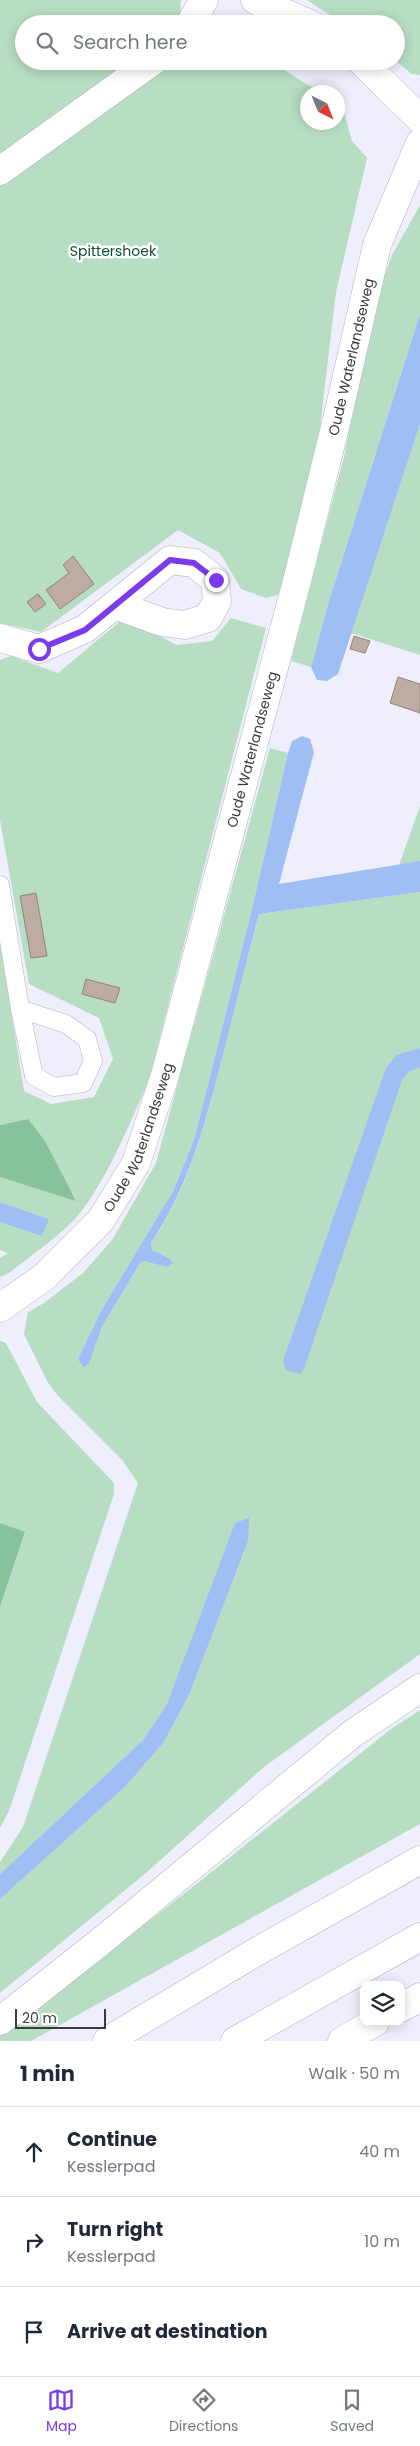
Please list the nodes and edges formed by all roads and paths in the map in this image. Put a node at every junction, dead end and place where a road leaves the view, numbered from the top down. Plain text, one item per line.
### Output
1 (204, 0) edge
2 (255, 0) edge
3 (195, 15) edge
4 (289, 15) edge
5 (140, 70) edge
6 (370, 70) edge
7 (420, 119) edge
8 (420, 143) edge
9 (0, 171) edge
10 (115, 605) dead end
11 (0, 638) edge
12 (0, 885) edge
13 (20, 1009) junction
14 (0, 1308) edge
15 (420, 1688) edge
16 (420, 1860) edge
17 (420, 1937) edge
18 (420, 1997) edge
19 (405, 2006) edge
20 (0, 2021) edge
21 (368, 2026) edge
22 (107, 2041) edge
23 (235, 2041) edge
24 (342, 2041) edge

1 - 3 main road
2 - 4 main road
5 - 9 main road
6 - 7 main road
8 - 14 main road, Oude Waterlandseweg
10 - 11 main road
12 - 13 lane
13 - 13 lane
15 - 20 main road
16 - 22 main road
17 - 23 main road
18 - 19 main road
21 - 24 main road

